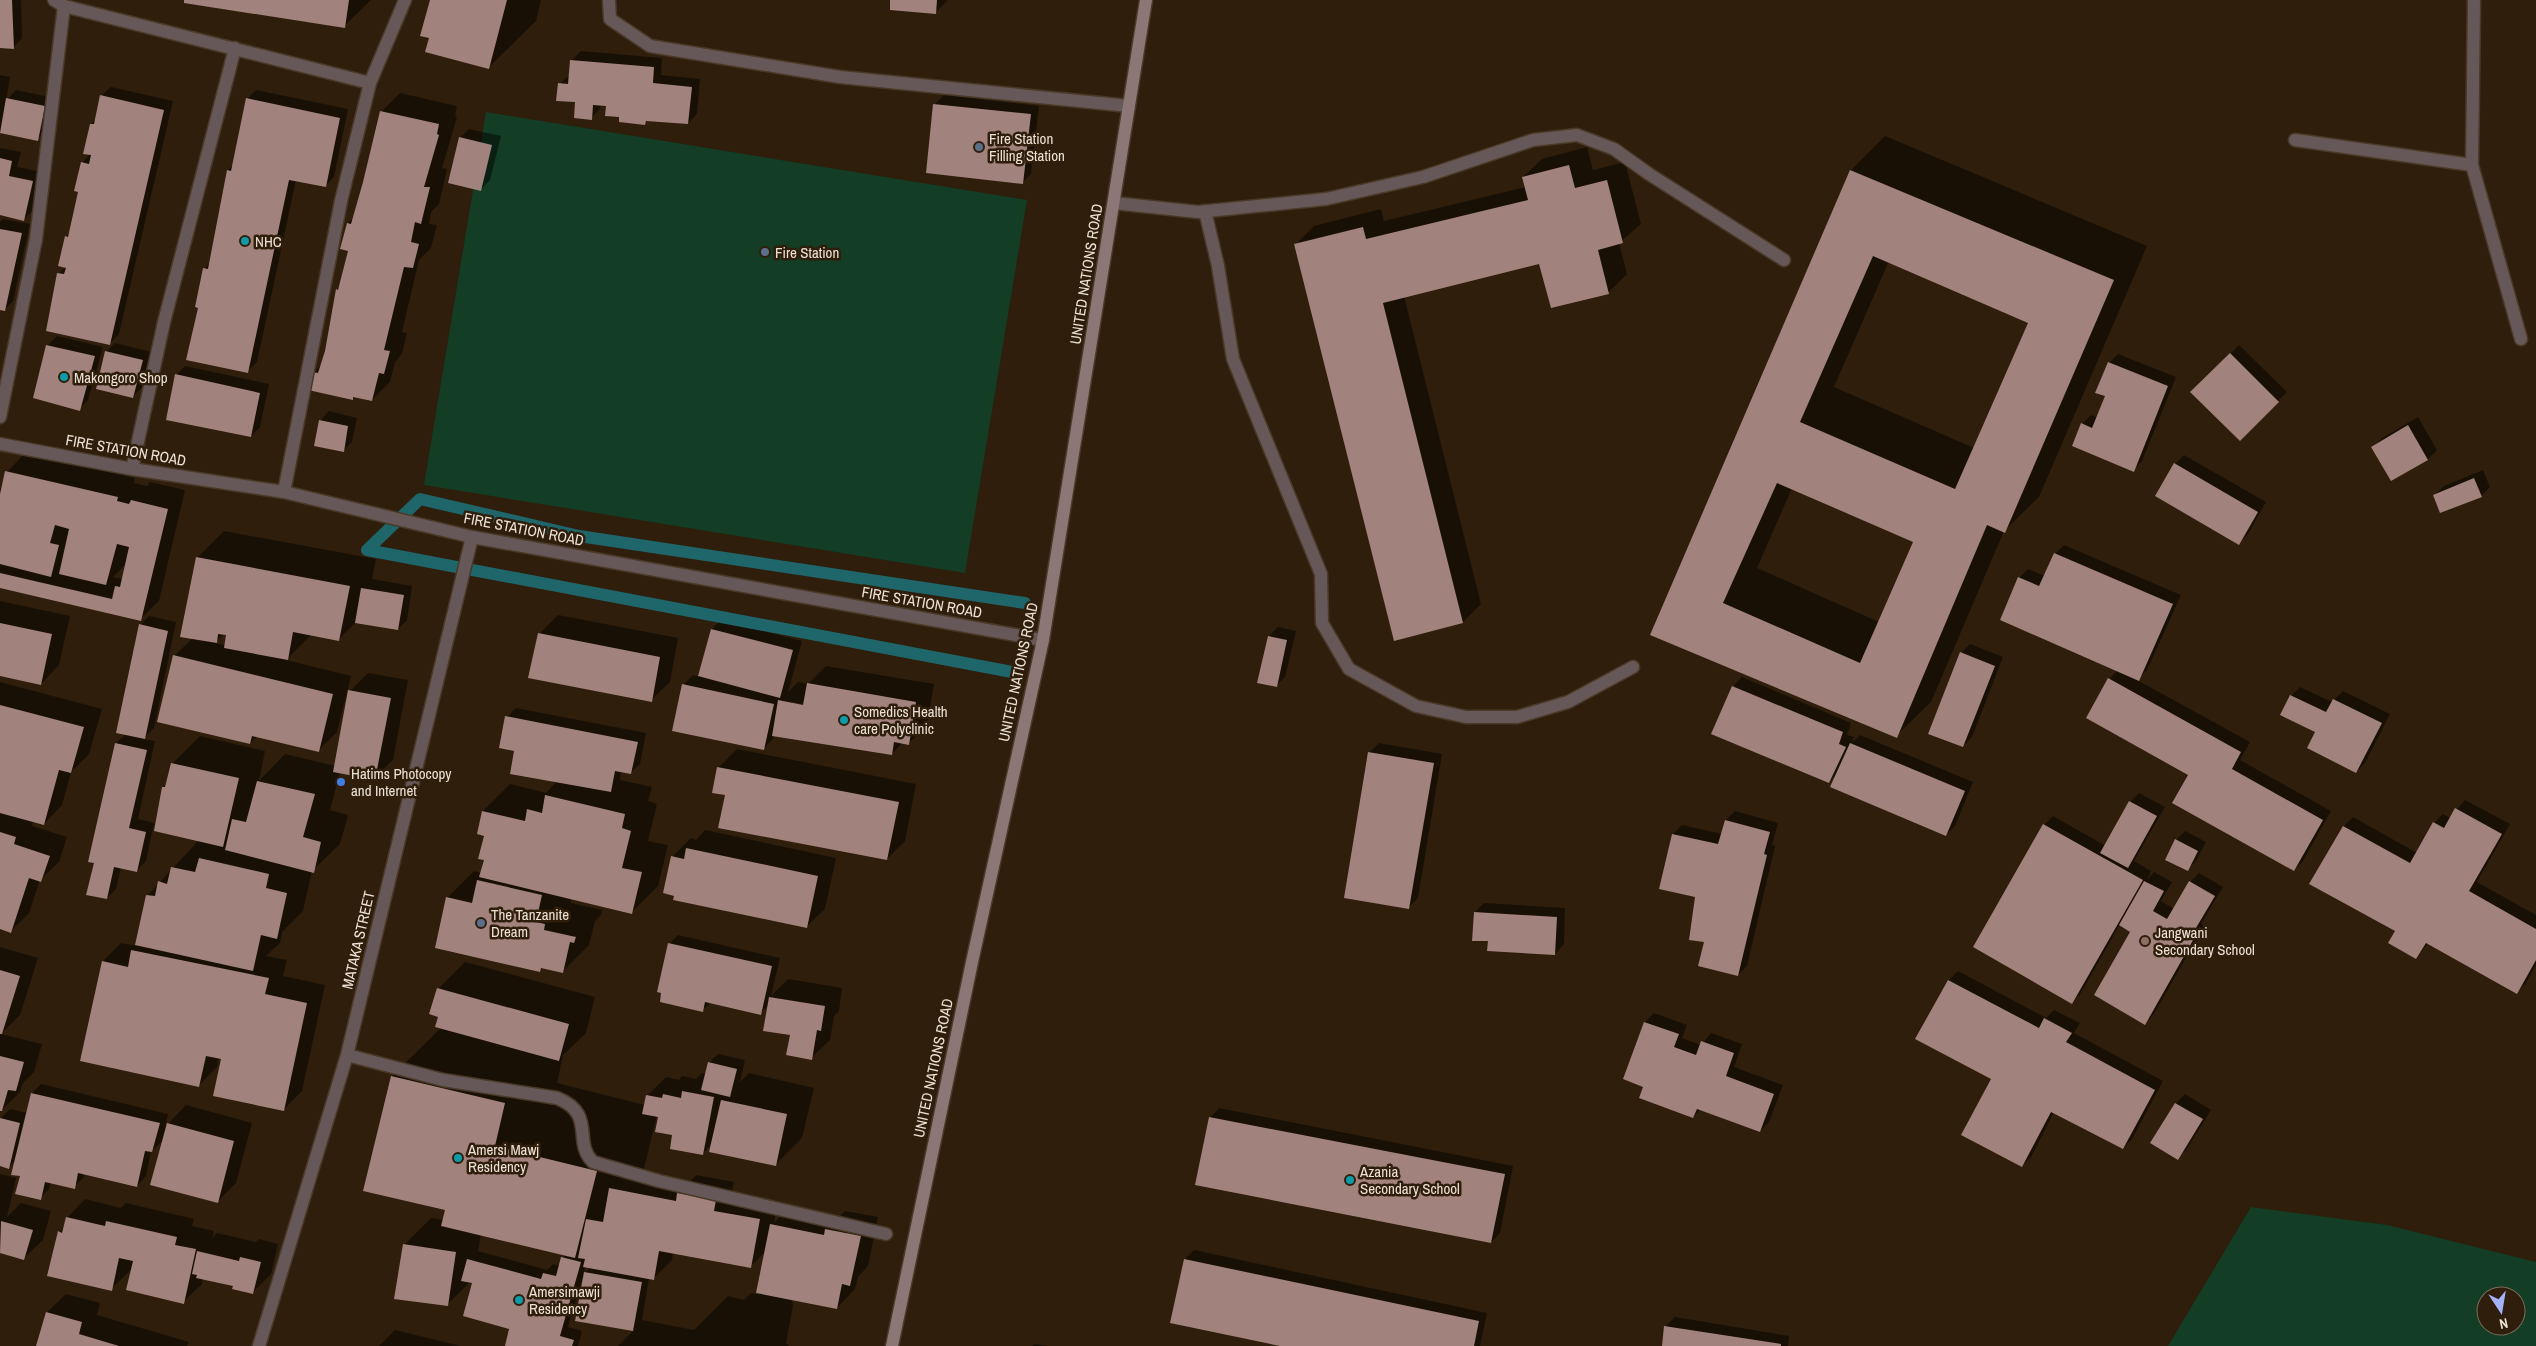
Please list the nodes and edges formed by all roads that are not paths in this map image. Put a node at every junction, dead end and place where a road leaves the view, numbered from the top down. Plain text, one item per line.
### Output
1 (405, 0) edge
2 (610, 0) edge
3 (1146, 0) edge
4 (2474, 0) edge
5 (59, 3) edge
6 (234, 48) junction
7 (370, 84) junction
8 (1129, 106) junction
9 (2295, 140) dead end
10 (2472, 165) junction
11 (1114, 203) junction
12 (1205, 211) junction
13 (1784, 260) dead end
14 (2521, 339) dead end
15 (0, 417) edge
16 (0, 444) edge
17 (132, 469) junction
18 (284, 492) junction
19 (472, 537) junction
20 (1043, 640) junction
21 (1632, 666) dead end
22 (347, 1055) junction
23 (886, 1234) dead end
24 (259, 1346) edge
25 (892, 1346) edge

1 - 7 street
2 - 8 street
3 - 8 street, UNITED NATIONS ROAD
4 - 10 street
5 - 6 street
5 - 15 street
6 - 7 street
6 - 17 street
7 - 18 street
8 - 11 street, UNITED NATIONS ROAD
9 - 10 street
10 - 14 street
11 - 12 street
11 - 20 street, UNITED NATIONS ROAD
12 - 13 street
12 - 21 street
16 - 17 street, FIRE STATION ROAD
17 - 18 street, FIRE STATION ROAD
18 - 19 street, FIRE STATION ROAD
19 - 20 street, FIRE STATION ROAD
19 - 22 street, MATAKA STREET
20 - 25 street, UNITED NATIONS ROAD
22 - 23 street
22 - 24 street, MATAKA STREET

